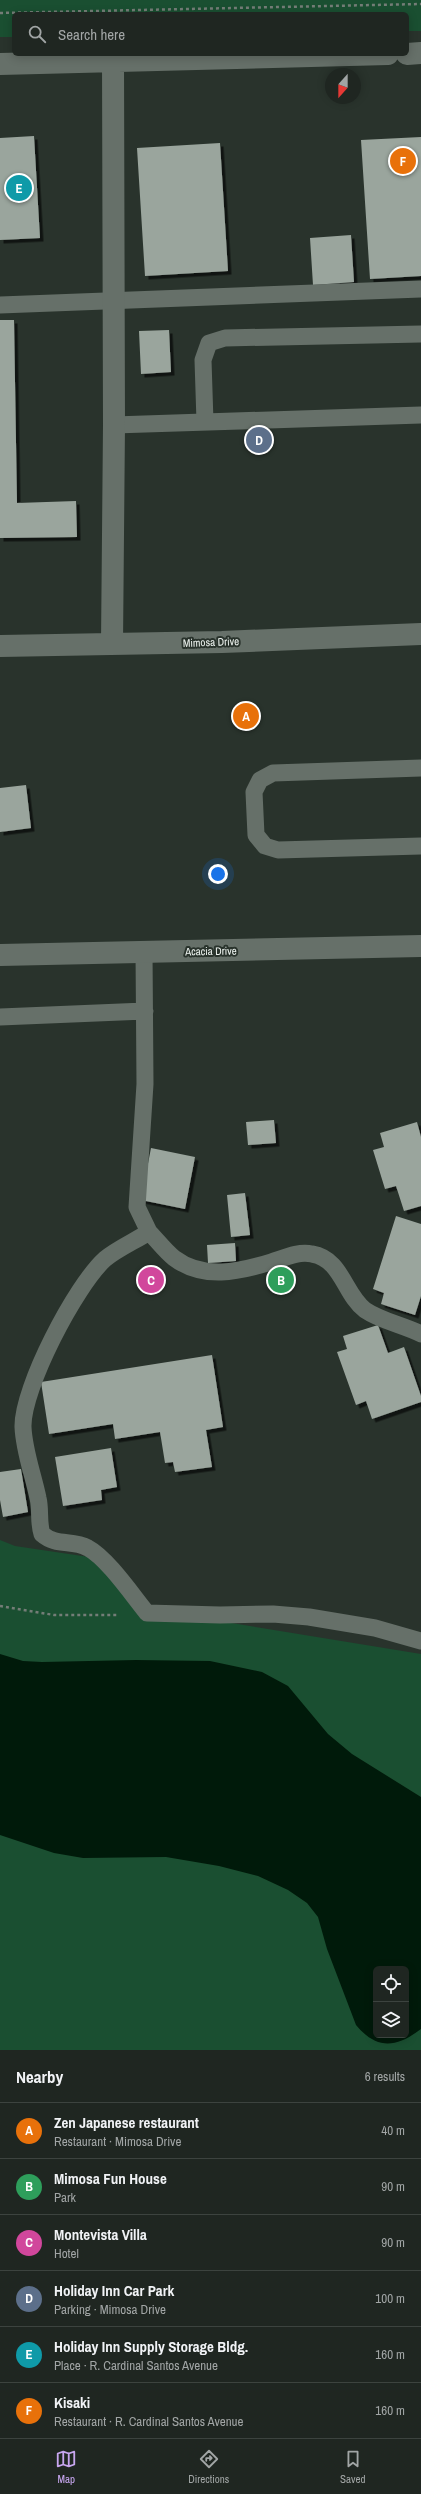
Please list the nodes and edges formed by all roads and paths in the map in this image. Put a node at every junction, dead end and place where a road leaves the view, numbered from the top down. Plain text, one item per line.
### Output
1 (421, 4) edge
2 (47, 12) edge
3 (0, 13) edge
4 (12, 13) edge
5 (421, 53) edge
6 (409, 54) edge
7 (296, 56) edge
8 (113, 60) junction
9 (0, 64) edge
10 (421, 288) edge
11 (113, 302) junction
12 (0, 305) edge
13 (421, 334) edge
14 (421, 415) edge
15 (205, 422) junction
16 (114, 424) junction
17 (421, 634) edge
18 (112, 644) junction
19 (0, 646) edge
20 (421, 768) edge
21 (421, 846) edge
22 (421, 946) edge
23 (144, 951) junction
24 (0, 955) edge
25 (145, 1011) junction
26 (0, 1017) edge
27 (149, 1232) junction
28 (421, 1334) edge
29 (0, 1606) edge
30 (147, 1613) junction
31 (421, 1641) edge

1 - 2 path
3 - 4 path
5 - 6 street
7 - 8 street
8 - 9 street
8 - 11 street
10 - 11 lane
11 - 12 lane
11 - 16 street
13 - 15 lane
14 - 15 lane
15 - 16 lane
16 - 18 street
17 - 18 street, Mimosa Drive
18 - 19 street, Mimosa Drive
20 - 21 lane
22 - 23 street, Acacia Drive
23 - 24 street, Acacia Drive
23 - 25 lane
25 - 26 lane
25 - 27 lane
27 - 28 lane
27 - 30 lane
29 - 30 path
30 - 31 lane

